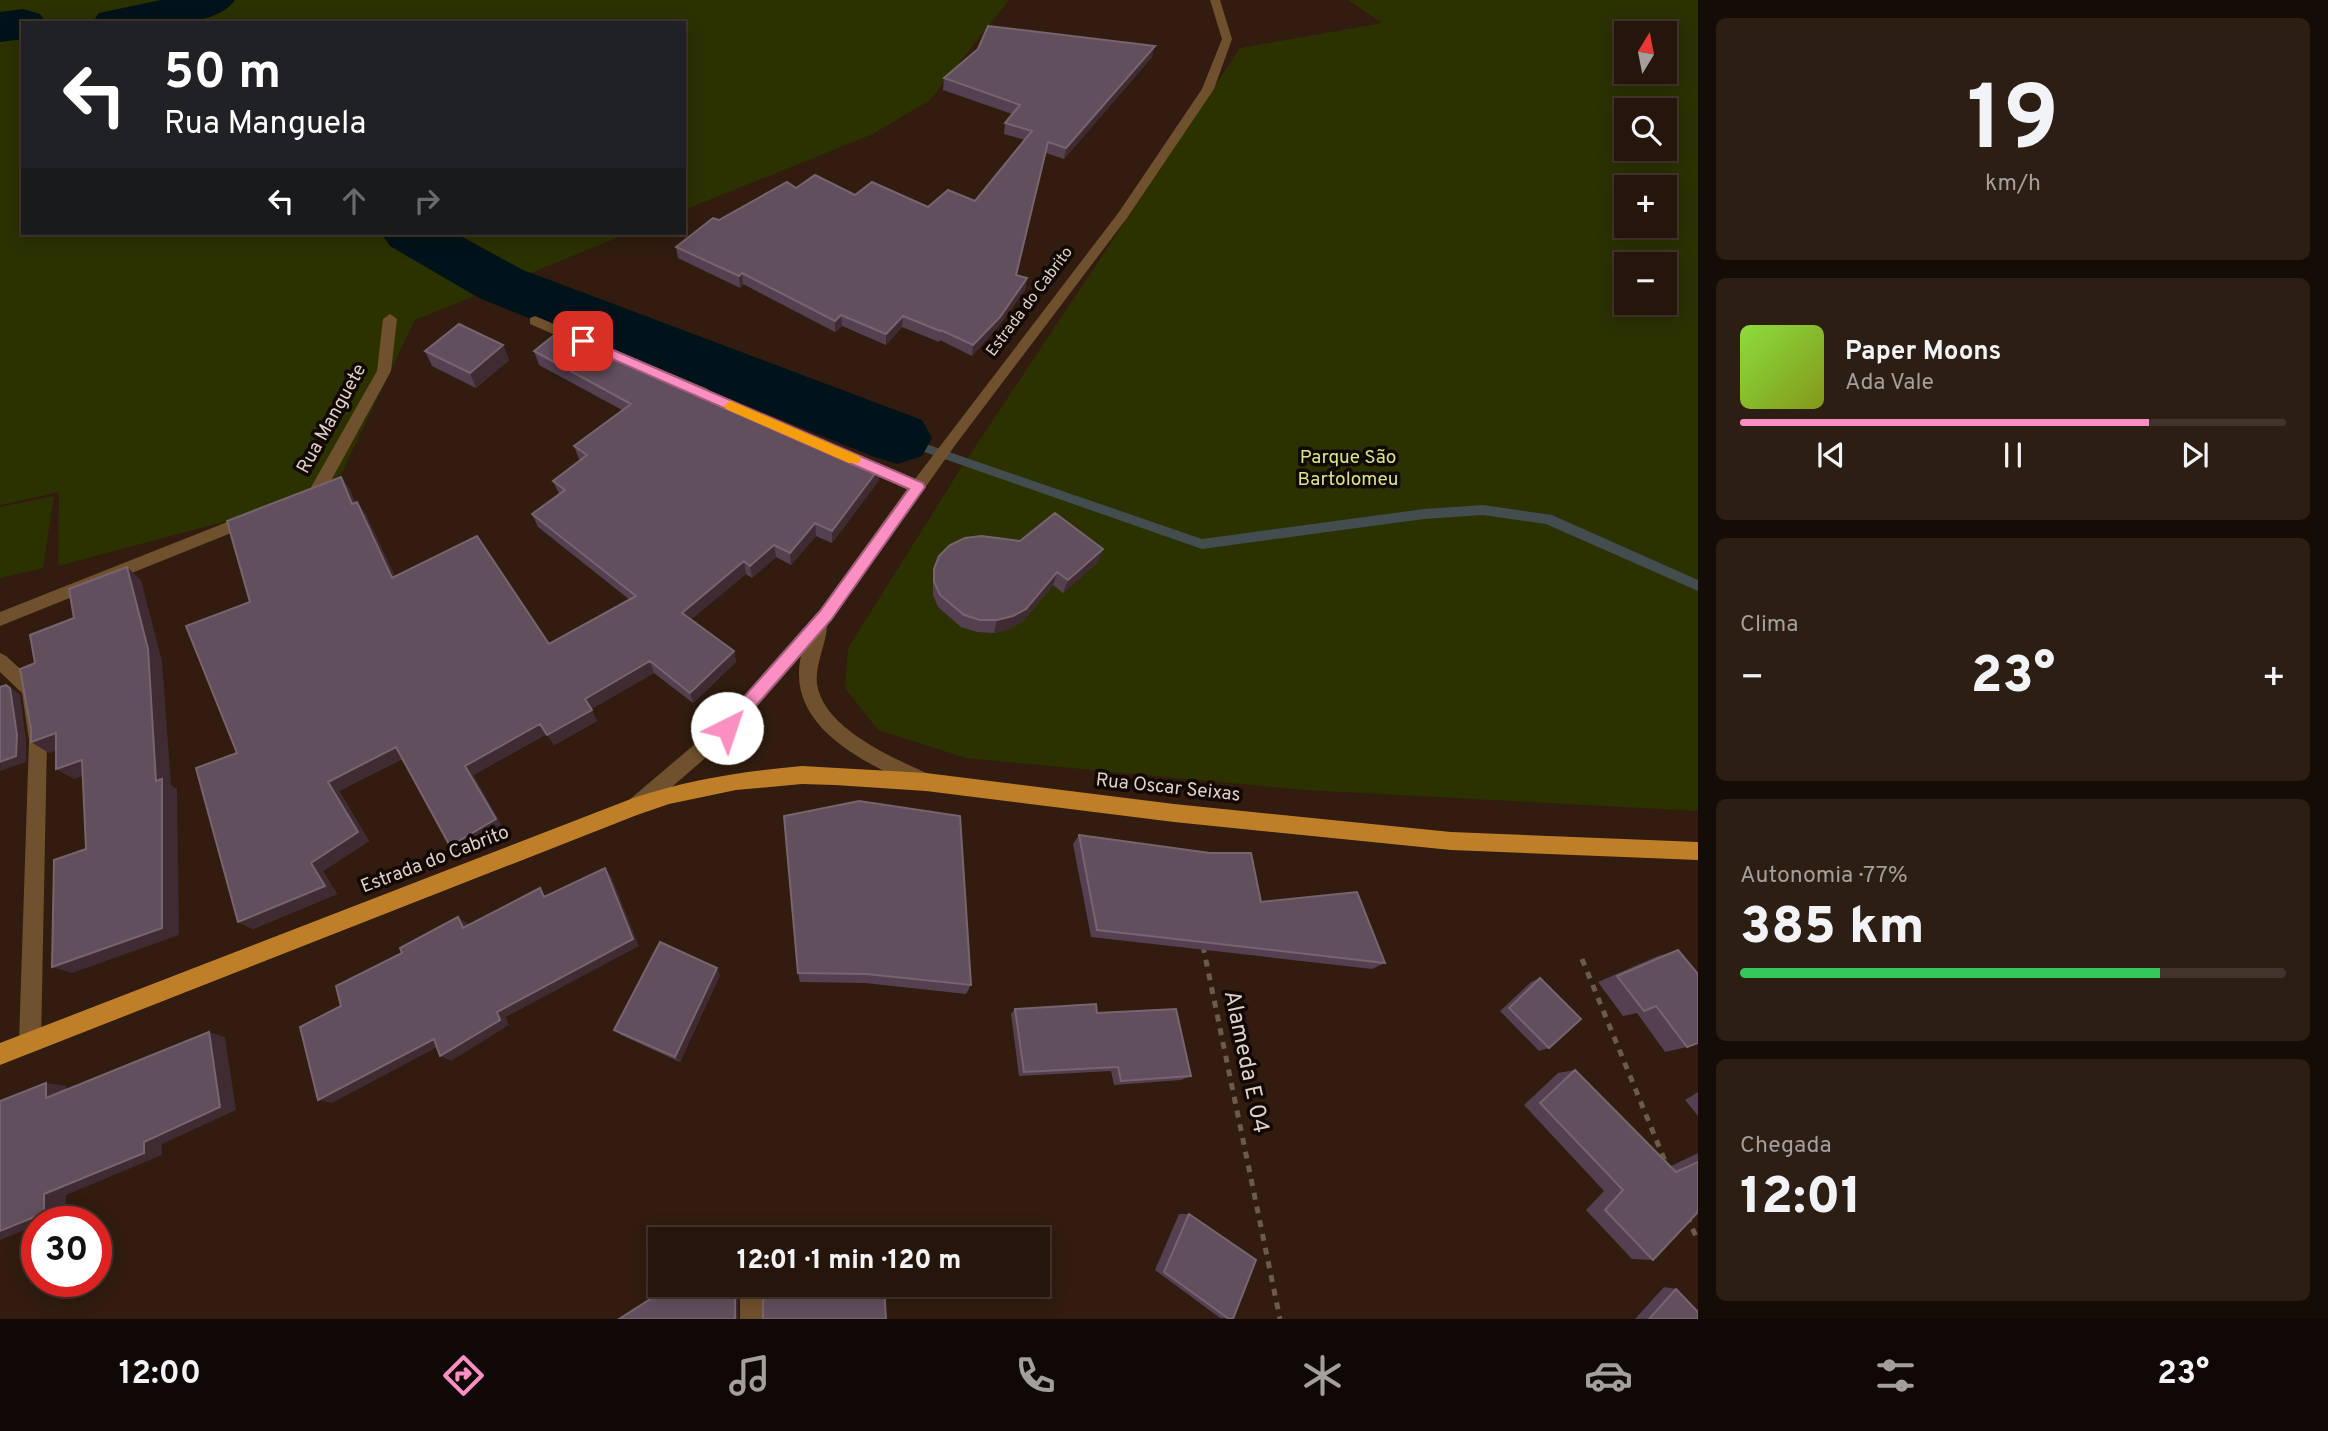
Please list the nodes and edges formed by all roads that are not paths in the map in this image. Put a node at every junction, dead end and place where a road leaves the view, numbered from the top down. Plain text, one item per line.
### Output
1 (1215, 0) edge
2 (390, 320) dead end
3 (535, 321) dead end
4 (817, 443) edge
5 (842, 454) edge
6 (920, 483) junction
7 (290, 503) edge
8 (265, 513) edge
9 (825, 615) junction
10 (0, 619) edge
11 (0, 661) edge
12 (926, 782) junction
13 (636, 806) junction
14 (1698, 851) edge
15 (30, 1042) junction
16 (0, 1054) edge
17 (752, 1297) edge
18 (752, 1319) edge

1 - 6 street, Estrada do Cabrito
2 - 7 street, Rua Manguete
3 - 4 street
5 - 6 street
6 - 9 street, Estrada do Cabrito
8 - 10 street
9 - 12 street, Estrada do Cabrito
9 - 13 street, Estrada do Cabrito
11 - 15 street
12 - 13 main road, Rua Oscar Seixas
12 - 14 main road, Rua Oscar Seixas
13 - 15 main road, Estrada do Cabrito
15 - 16 main road, Estrada do Cabrito
17 - 18 street

